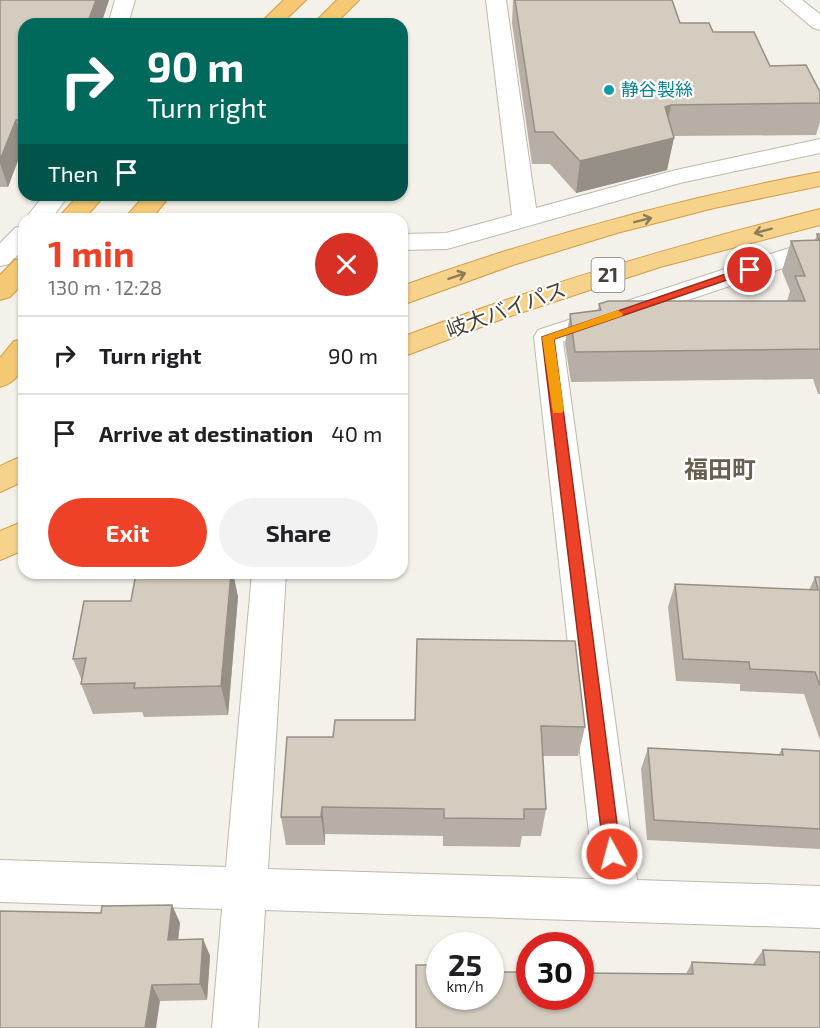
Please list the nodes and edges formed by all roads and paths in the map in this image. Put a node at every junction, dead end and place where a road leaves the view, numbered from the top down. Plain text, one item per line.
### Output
1 (125, 0) edge
2 (296, 0) edge
3 (349, 0) edge
4 (496, 0) edge
5 (790, 0) edge
6 (120, 18) edge
7 (276, 18) edge
8 (330, 18) edge
9 (820, 24) edge
10 (820, 146) edge
11 (820, 179) edge
12 (52, 201) edge
13 (87, 201) edge
14 (154, 201) edge
15 (43, 213) edge
16 (76, 213) edge
17 (142, 213) edge
18 (820, 217) edge
19 (525, 218) junction
20 (408, 242) edge
21 (820, 250) edge
22 (11, 256) edge
23 (0, 291) edge
24 (408, 294) edge
25 (408, 346) edge
26 (18, 355) edge
27 (0, 376) edge
28 (18, 470) edge
29 (0, 480) edge
30 (18, 537) edge
31 (0, 547) edge
32 (269, 579) edge
33 (0, 881) edge
34 (246, 889) junction
35 (618, 901) junction
36 (820, 907) edge
37 (235, 1028) edge

1 - 6 street
2 - 7 highway
3 - 8 highway
4 - 19 street
5 - 9 street
10 - 19 street
24 -> 11 highway, 21
12 - 15 street
13 - 16 highway
14 - 17 highway
18 -> 25 highway, 岐大バイパス / 21
19 - 20 street
21 - 35 street
22 - 23 highway
26 - 27 highway
28 - 29 highway
30 - 31 highway
32 - 34 street
33 - 34 street
34 - 35 street
34 - 37 street
35 - 36 street

